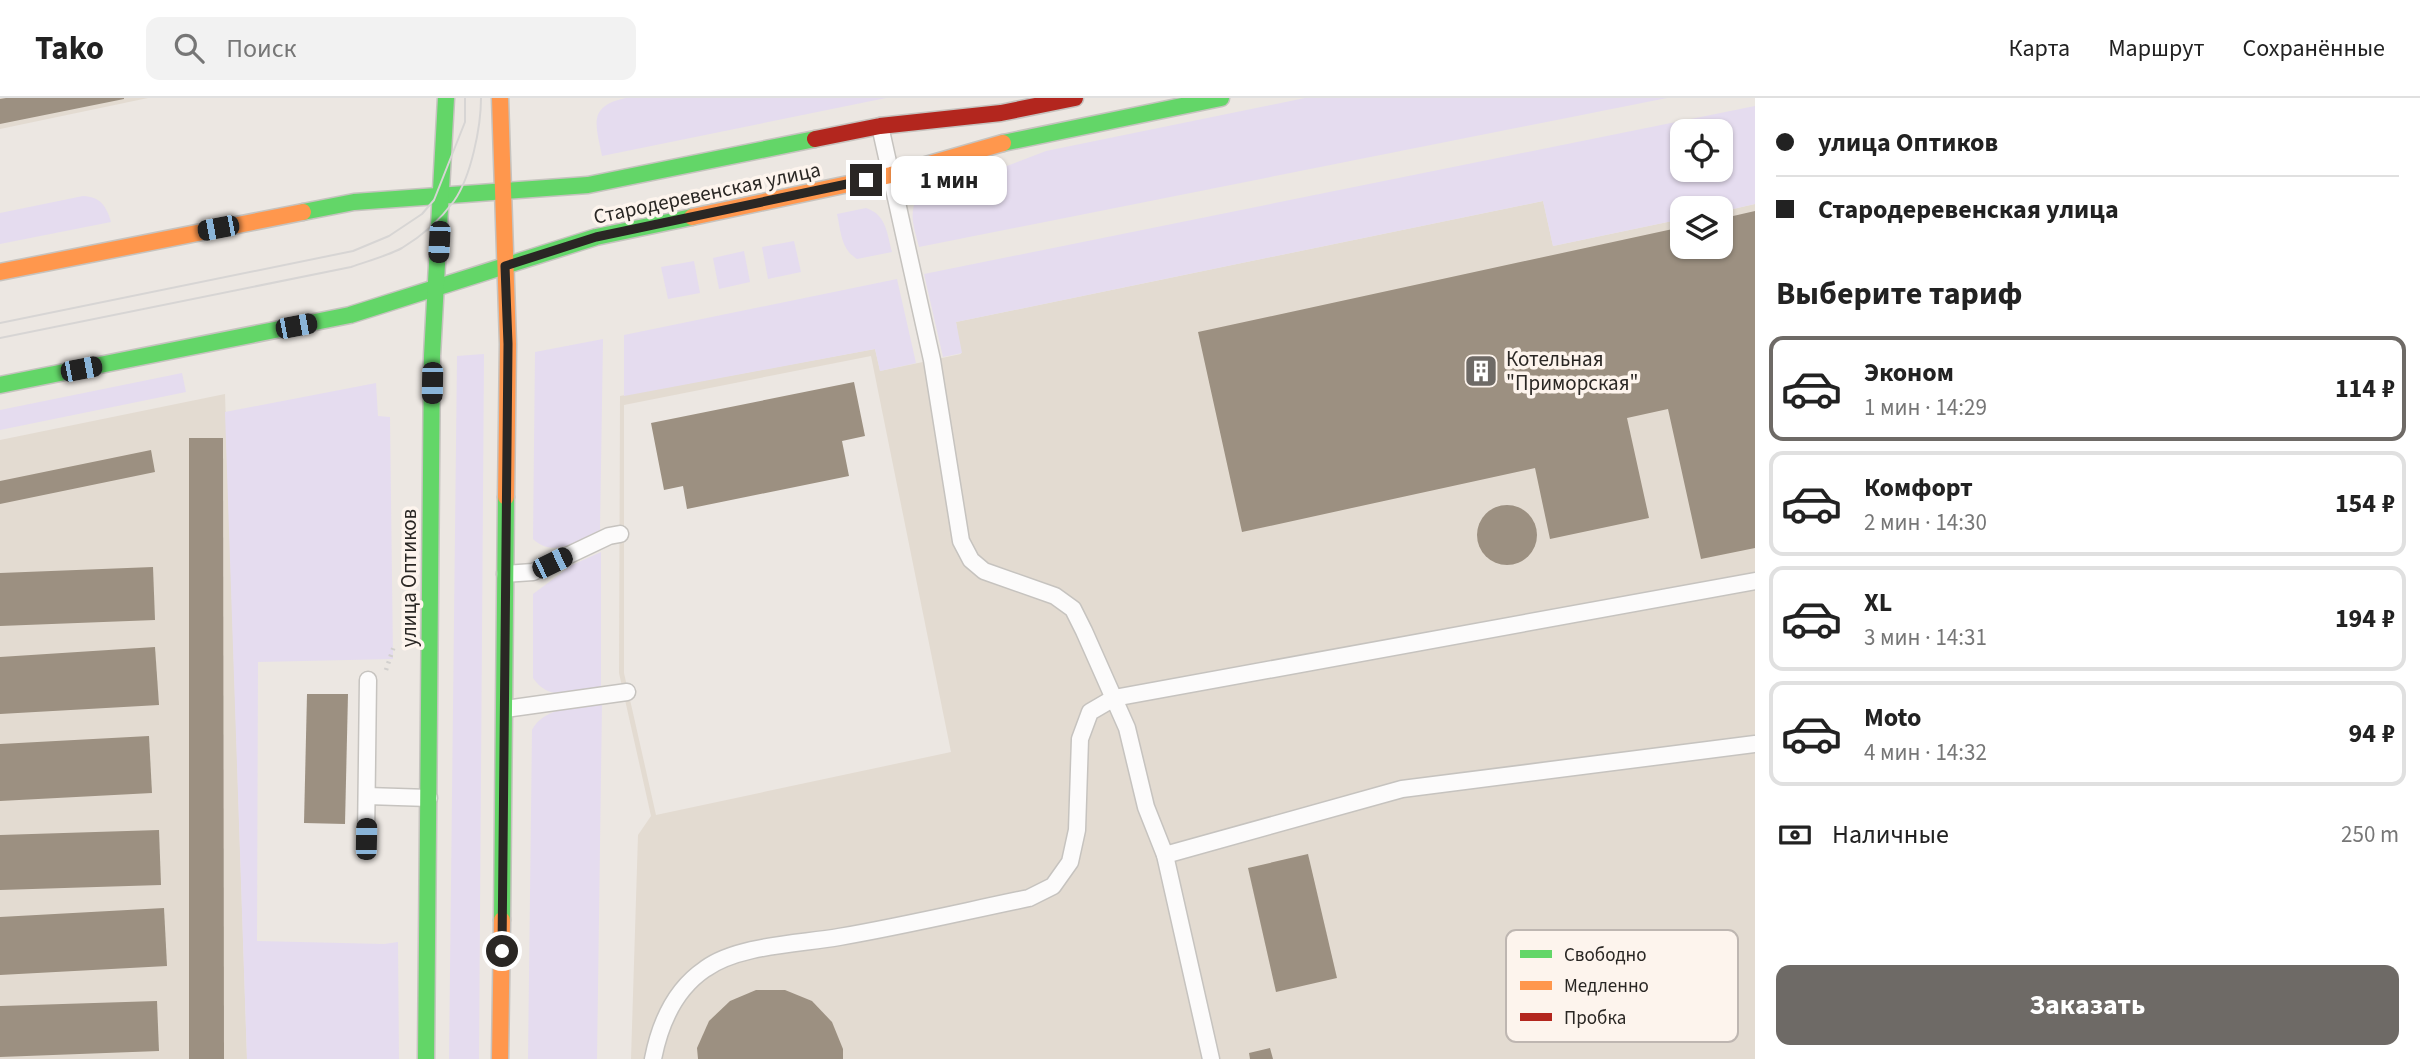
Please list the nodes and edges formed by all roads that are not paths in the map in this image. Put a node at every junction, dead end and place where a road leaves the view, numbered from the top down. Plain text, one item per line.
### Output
1 (446, 98) edge
2 (500, 98) edge
3 (1075, 98) edge
4 (1221, 98) edge
5 (880, 126) junction
6 (891, 175) junction
7 (502, 192) junction
8 (442, 195) junction
9 (505, 266) junction
10 (0, 272) edge
11 (436, 288) junction
12 (0, 385) edge
13 (620, 534) dead end
14 (505, 574) junction
15 (1755, 581) edge
16 (368, 680) road end
17 (627, 692) dead end
18 (1114, 698) junction
19 (504, 709) junction
20 (1755, 744) edge
21 (367, 796) junction
22 (429, 798) junction
23 (366, 839) dead end
24 (1165, 855) junction
25 (426, 1059) edge
26 (500, 1059) edge
27 (653, 1059) edge
28 (1211, 1059) edge

1 - 8 street, улица Оптиков
2 - 7 street
3 - 5 street, Стародеревенская улица
4 - 6 street, Стародеревенская улица
5 - 6 lane
5 - 7 street, Стародеревенская улица
6 - 9 street, Стародеревенская улица
6 - 18 lane
7 - 8 street, Стародеревенская улица
7 - 9 street
8 - 10 street, Стародеревенская улица
8 - 11 street, улица Оптиков
9 - 11 street, Стародеревенская улица
9 - 14 street
11 - 12 street, Стародеревенская улица
11 - 22 street, улица Оптиков
13 - 14 lane
14 - 19 street
15 - 18 lane
16 - 21 lane
17 - 19 lane
18 - 24 lane
18 - 27 lane
19 - 26 street
20 - 24 lane
21 - 22 lane
21 - 23 lane
22 - 25 street, улица Оптиков
24 - 28 lane

